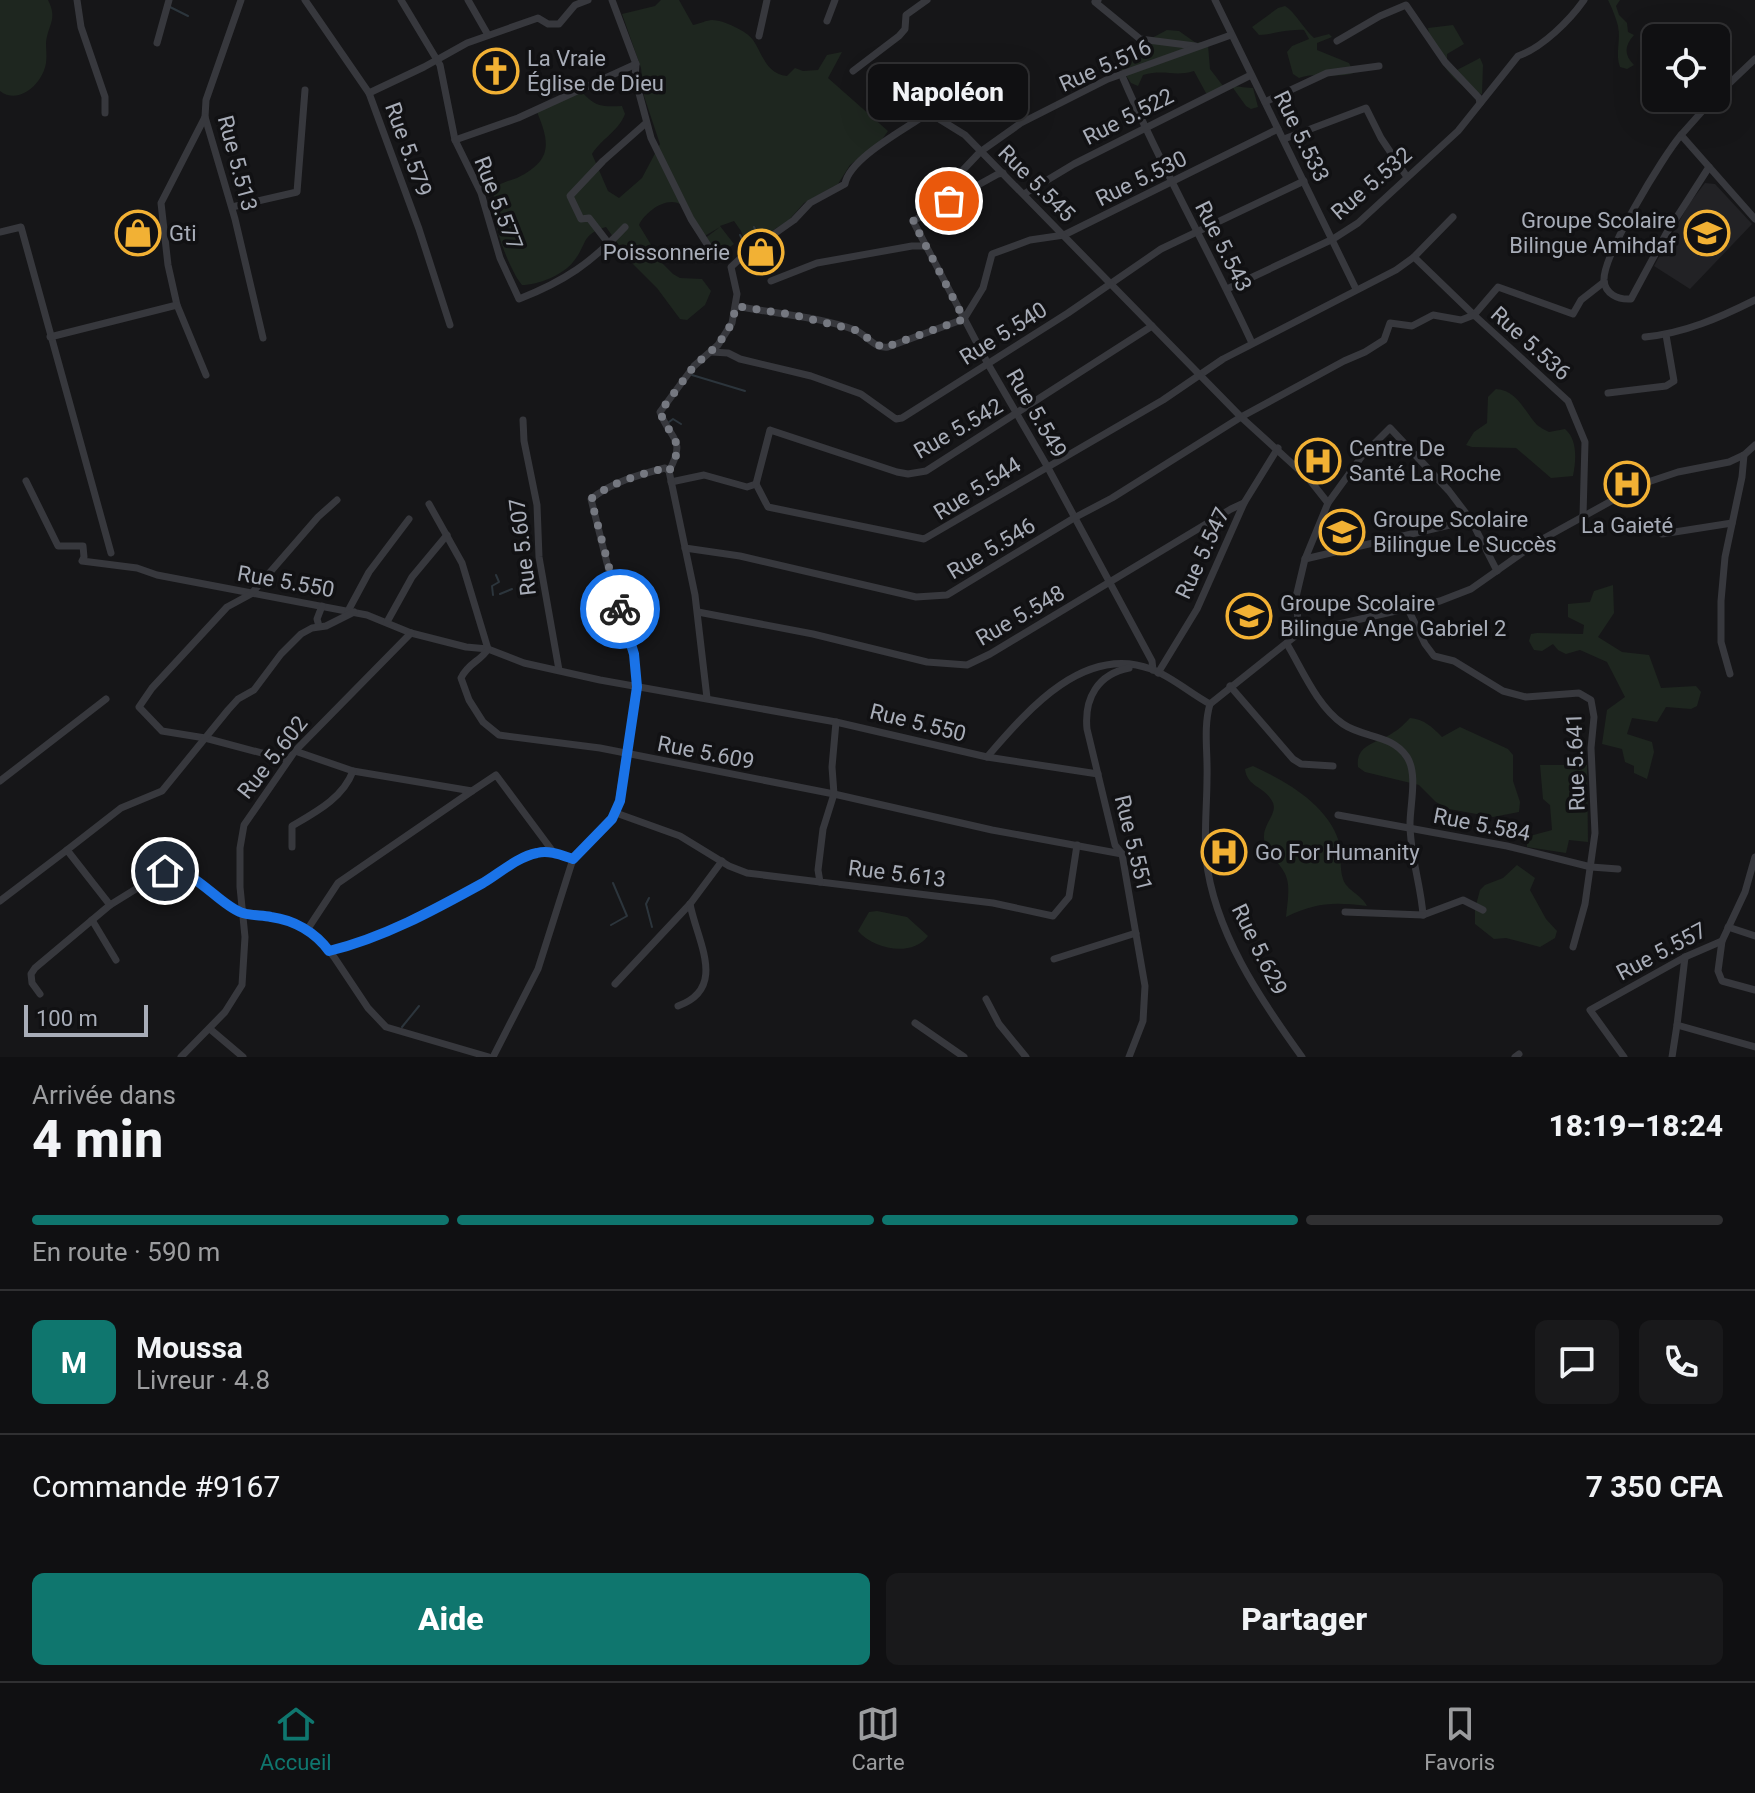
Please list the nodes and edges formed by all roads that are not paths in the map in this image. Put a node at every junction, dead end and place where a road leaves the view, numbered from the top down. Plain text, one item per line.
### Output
1 (77, 0) edge
2 (169, 0) edge
3 (241, 0) edge
4 (305, 0) edge
5 (401, 0) edge
6 (468, 0) edge
7 (588, 0) edge
8 (612, 0) edge
9 (767, 0) edge
10 (835, 0) edge
11 (927, 0) edge
12 (1098, 0) edge
13 (1215, 0) edge
14 (1584, 0) edge
15 (827, 21) dead end
16 (488, 35) junction
17 (1231, 35) junction
18 (759, 36) dead end
19 (1337, 41) dead end
20 (157, 43) dead end
21 (1199, 46) junction
22 (436, 59) junction
23 (1755, 59) edge
24 (636, 64) junction
25 (1379, 66) dead end
26 (853, 71) dead end
27 (1251, 75) junction
28 (1123, 78) dead end
29 (1730, 83) edge
30 (305, 90) dead end
31 (369, 93) junction
32 (1265, 102) junction
33 (1480, 103) junction
34 (1702, 112) edge
35 (105, 113) dead end
36 (205, 117) junction
37 (646, 123) junction
38 (1144, 128) junction
39 (1278, 129) junction
40 (1681, 135) junction
41 (1284, 139) junction
42 (455, 140) junction
43 (980, 152) junction
44 (1709, 167) junction
45 (963, 170) dead end
46 (1003, 173) junction
47 (1407, 177) junction
48 (1304, 181) junction
49 (1171, 183) junction
50 (1024, 194) junction
51 (232, 207) junction
52 (1453, 217) dead end
53 (1755, 219) edge
54 (625, 227) dead end
55 (1199, 231) junction
56 (0, 232) edge
57 (1064, 235) junction
58 (1333, 239) junction
59 (609, 244) junction
60 (925, 246) junction
61 (714, 255) dead end
62 (1414, 257) junction
63 (771, 281) dead end
64 (1604, 282) junction
65 (1111, 284) junction
66 (1227, 289) junction
67 (1356, 289) junction
68 (1755, 300) edge
69 (177, 305) junction
70 (736, 306) junction
71 (1474, 315) junction
72 (964, 319) junction
73 (450, 325) dead end
74 (1152, 326) junction
75 (1666, 335) junction
76 (50, 337) junction
77 (1645, 337) dead end
78 (263, 338) dead end
79 (1252, 343) junction
80 (711, 352) junction
81 (988, 364) junction
82 (1199, 374) junction
83 (206, 375) dead end
84 (1608, 393) dead end
85 (1017, 415) junction
86 (1241, 417) junction
87 (523, 420) dead end
88 (1755, 445) edge
89 (1278, 448) junction
90 (1744, 455) junction
91 (1047, 466) junction
92 (669, 471) junction
93 (26, 481) dead end
94 (671, 482) junction
95 (756, 484) junction
96 (337, 500) dead end
97 (1244, 503) junction
98 (1328, 503) junction
99 (429, 504) dead end
100 (1583, 516) junction
101 (1074, 518) junction
102 (409, 519) dead end
103 (1471, 520) junction
104 (1732, 523) junction
105 (1662, 534) dead end
106 (447, 535) junction
107 (685, 548) junction
108 (111, 553) dead end
109 (1305, 559) junction
110 (1497, 571) junction
111 (1109, 583) junction
112 (251, 594) junction
113 (322, 606) junction
114 (1408, 609) junction
115 (351, 611) junction
116 (698, 612) junction
117 (387, 622) junction
118 (319, 626) junction
119 (411, 633) junction
120 (1299, 633) junction
121 (1287, 644) junction
122 (488, 649) junction
123 (1139, 667) junction
124 (559, 670) junction
125 (1156, 671) junction
126 (1730, 674) dead end
127 (1230, 686) junction
128 (637, 687) junction
129 (707, 698) junction
130 (106, 699) dead end
131 (1210, 704) junction
132 (836, 722) junction
133 (205, 738) junction
134 (295, 751) junction
135 (627, 755) junction
136 (987, 757) junction
137 (288, 760) junction
138 (1333, 766) dead end
139 (353, 771) junction
140 (1098, 774) junction
141 (0, 781) edge
142 (472, 791) junction
143 (834, 794) junction
144 (616, 813) junction
145 (1338, 815) dead end
146 (1409, 828) junction
147 (1077, 845) junction
148 (292, 847) dead end
149 (67, 850) junction
150 (554, 853) junction
151 (1122, 854) junction
152 (1755, 857) edge
153 (573, 859) junction
154 (722, 861) junction
155 (1591, 867) junction
156 (1618, 869) dead end
157 (820, 882) junction
158 (1745, 892) junction
159 (1755, 894) edge
160 (0, 901) edge
161 (690, 904) junction
162 (110, 905) junction
163 (1483, 910) dead end
164 (1345, 912) dead end
165 (243, 913) junction
166 (1423, 915) junction
167 (92, 920) junction
168 (1728, 927) junction
169 (307, 930) junction
170 (1136, 933) junction
171 (1755, 936) edge
172 (1722, 941) junction
173 (1573, 947) dead end
174 (329, 951) junction
175 (1685, 957) junction
176 (1054, 959) dead end
177 (116, 960) dead end
178 (615, 984) dead end
179 (1755, 990) edge
180 (40, 994) dead end
181 (986, 999) dead end
182 (678, 1006) dead end
183 (915, 1023) dead end
184 (1677, 1025) junction
185 (210, 1029) junction
186 (1755, 1047) edge
187 (181, 1057) edge
188 (243, 1057) edge
189 (491, 1057) edge
190 (964, 1057) edge
191 (1026, 1057) edge
192 (1129, 1057) edge
193 (1302, 1057) edge
194 (1624, 1057) edge
195 (1672, 1057) edge

1 - 35 street
2 - 20 street
3 - 36 street, Rue 5.513
4 - 31 street, Rue 5.579
5 - 22 street, Rue 5.577
6 - 16 street
7 - 16 street
8 - 24 street
9 - 18 street
10 - 15 street
11 - 26 street
12 - 21 street
13 - 17 street, Rue 5.533
14 - 33 street, Rue 5.532
16 - 22 street
17 - 21 street, Rue 5.516
17 - 27 street, Rue 5.533
19 - 33 street
21 - 43 street, Rue 5.516
22 - 31 street
22 - 42 street, Rue 5.577
23 - 29 street
24 - 37 street
24 - 42 street
25 - 32 street
27 - 32 street, Rue 5.533
27 - 38 street, Rue 5.522
28 - 38 street, Rue 5.543
30 - 51 street
31 - 73 street, Rue 5.579
32 - 39 street, Rue 5.533
33 - 47 street, Rue 5.532
34 - 40 street
36 - 51 street, Rue 5.513
36 - 69 street
37 - 59 street
37 - 61 street
38 - 49 street, Rue 5.543
38 - 50 street, Rue 5.522
39 - 41 street, Rue 5.533
39 - 49 street, Rue 5.530
40 - 44 street
40 - 64 street
41 - 47 street
41 - 48 street, Rue 5.533
42 - 59 street, Rue 5.577
43 - 45 street, Rue 5.516
43 - 46 street, Rue 5.545
43 - 70 street, Rue 5.545
44 - 53 street
44 - 64 street
46 - 50 street, Rue 5.545
46 - 60 street, Rue 5.549
47 - 58 street, Rue 5.532
48 - 55 street, Rue 5.540
48 - 58 street, Rue 5.533
49 - 55 street, Rue 5.543
49 - 57 street, Rue 5.530
50 - 57 street, Rue 5.545
51 - 78 street, Rue 5.513
52 - 62 street, Rue 5.544
54 - 59 street, Rue 5.577
55 - 65 street, Rue 5.540
55 - 66 street, Rue 5.543
56 - 76 street
57 - 65 street, Rue 5.545
57 - 72 street, Rue 5.530
58 - 66 street, Rue 5.532
58 - 67 street, Rue 5.533
60 - 63 street
60 - 72 street, Rue 5.549
62 - 67 street, Rue 5.544
62 - 71 street
64 - 71 street
65 - 74 street, Rue 5.545
65 - 81 street, Rue 5.540
66 - 79 street, Rue 5.543
67 - 79 street, Rue 5.544
68 - 75 street
69 - 76 street
69 - 83 street
70 - 72 street
70 - 80 street
71 - 86 street, Rue 5.536
71 - 100 street, Rue 5.536
72 - 81 street, Rue 5.549
74 - 82 street, Rue 5.545
74 - 85 street, Rue 5.542
75 - 77 street
75 - 84 street
76 - 108 street
79 - 82 street, Rue 5.544
80 - 81 street, Rue 5.540
80 - 92 street
81 - 85 street, Rue 5.549
82 - 86 street, Rue 5.545
82 - 91 street, Rue 5.544
85 - 91 street, Rue 5.549
85 - 95 street, Rue 5.542
86 - 89 street, Rue 5.545
86 - 101 street, Rue 5.546
87 - 124 street, Rue 5.607
88 - 90 street
89 - 97 street, Rue 5.547
89 - 98 street, Rue 5.545
90 - 100 street
90 - 104 street
91 - 95 street, Rue 5.544
91 - 101 street, Rue 5.549
92 - 94 street
92 - 128 street
93 - 112 street, Rue 5.550
94 - 95 street
94 - 107 street
96 - 112 street
97 - 111 street, Rue 5.548
97 - 125 street, Rue 5.547
98 - 103 street
98 - 109 street
99 - 106 street
100 - 110 street
101 - 107 street, Rue 5.546
101 - 111 street, Rue 5.549
102 - 115 street
103 - 109 street
103 - 110 street
104 - 105 street
104 - 126 street
106 - 117 street
106 - 122 street
107 - 116 street
109 - 120 street
110 - 114 street
111 - 116 street, Rue 5.548
111 - 125 street, Rue 5.549
112 - 113 street, Rue 5.550
112 - 133 street
113 - 115 street, Rue 5.550
113 - 118 street
114 - 120 street
114 - 155 street, Rue 5.641
115 - 117 street, Rue 5.550
115 - 118 street
116 - 129 street
117 - 119 street, Rue 5.550
118 - 133 street
119 - 122 street, Rue 5.550
119 - 134 street, Rue 5.602
120 - 121 street
121 - 127 street
121 - 146 street
122 - 124 street, Rue 5.550
122 - 135 street, Rue 5.609
123 - 125 street, Rue 5.550
123 - 136 street, Rue 5.550
123 - 140 street, Rue 5.551
124 - 128 street, Rue 5.550
125 - 131 street, Rue 5.550
127 - 131 street
127 - 138 street
128 - 129 street, Rue 5.550
128 - 135 street
129 - 132 street, Rue 5.550
130 - 141 street
131 - 193 street, Rue 5.629
132 - 136 street, Rue 5.550
132 - 143 street, Rue 5.613
133 - 137 street
133 - 149 street
134 - 137 street, Rue 5.602
134 - 139 street
135 - 143 street, Rue 5.609
135 - 144 street
136 - 140 street
137 - 165 street, Rue 5.602
139 - 142 street
139 - 148 street
140 - 151 street, Rue 5.551
142 - 150 street
142 - 169 street
143 - 147 street, Rue 5.609
143 - 157 street, Rue 5.613
144 - 153 street
144 - 154 street
145 - 146 street, Rue 5.584
146 - 155 street, Rue 5.584
146 - 166 street
147 - 151 street, Rue 5.609
147 - 157 street, Rue 5.613
149 - 160 street
149 - 162 street
150 - 153 street
150 - 174 street
151 - 170 street, Rue 5.551
152 - 158 street, Rue 5.557
153 - 189 street
154 - 157 street
154 - 161 street
155 - 156 street, Rue 5.584
155 - 173 street, Rue 5.641
158 - 159 street
158 - 168 street, Rue 5.557
161 - 178 street
161 - 182 street
162 - 165 street
162 - 167 street
163 - 166 street
164 - 166 street
165 - 169 street
165 - 185 street, Rue 5.602
167 - 177 street
167 - 180 street
168 - 171 street
168 - 172 street, Rue 5.557
169 - 174 street
170 - 176 street
170 - 192 street, Rue 5.551
172 - 175 street, Rue 5.557
172 - 179 street
174 - 189 street
175 - 184 street
175 - 194 street, Rue 5.557
181 - 191 street
183 - 190 street
184 - 186 street
184 - 195 street
185 - 187 street, Rue 5.602
185 - 188 street

